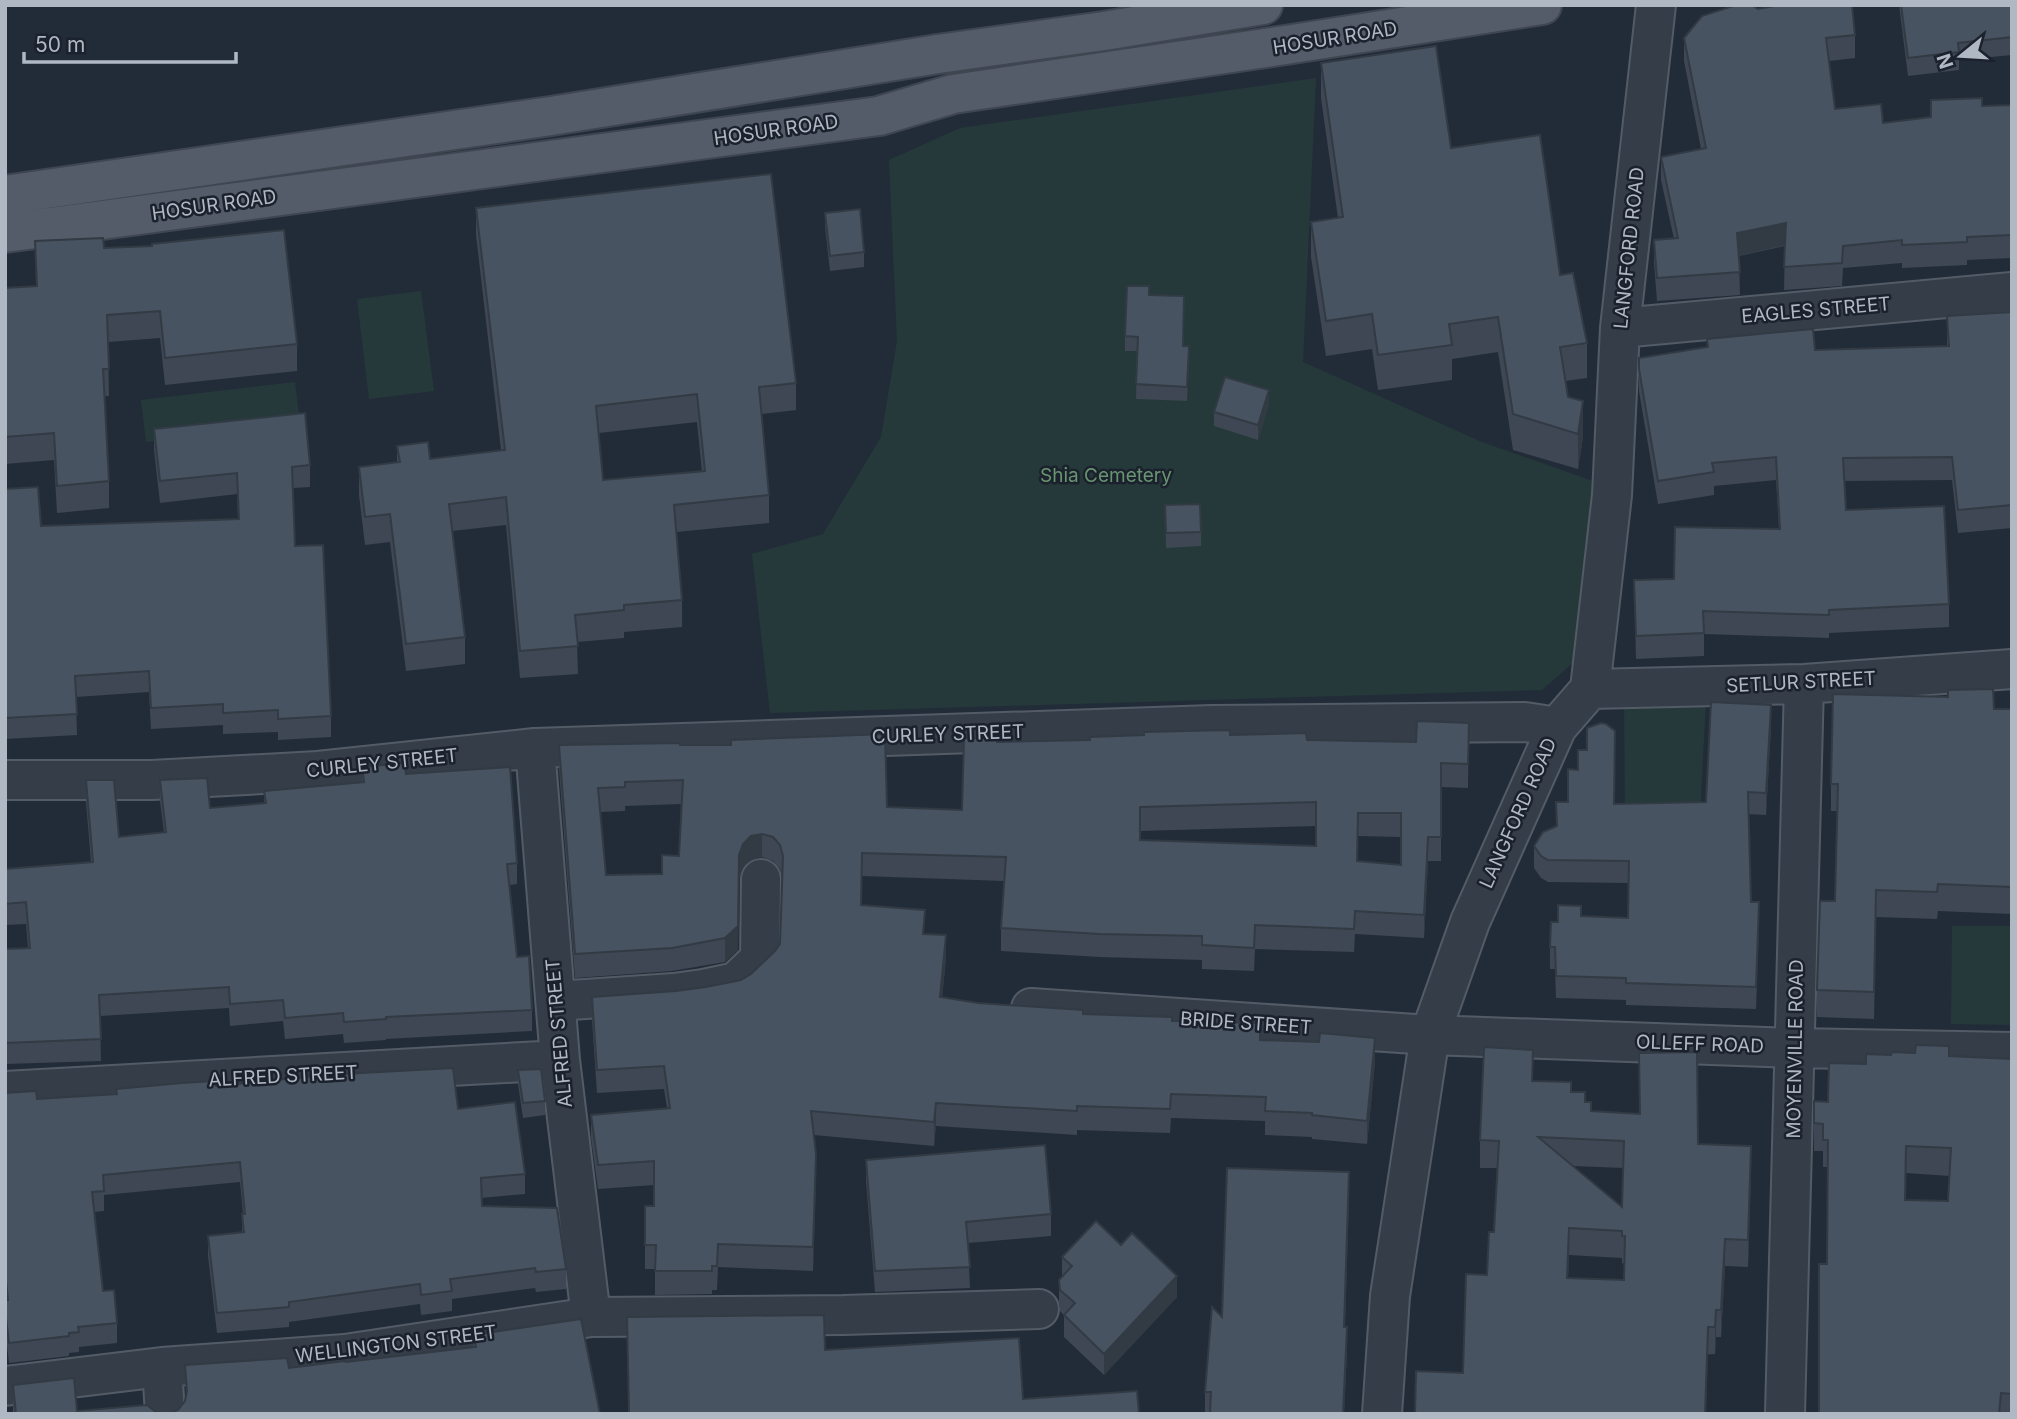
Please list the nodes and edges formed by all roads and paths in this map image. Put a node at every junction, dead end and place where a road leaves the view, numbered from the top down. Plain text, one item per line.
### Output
1 (1263, 5) edge
2 (1542, 5) edge
3 (1656, 5) edge
4 (5, 195) edge
5 (5, 233) edge
6 (2012, 292) edge
7 (1620, 328) junction
8 (2012, 669) edge
9 (1804, 684) junction
10 (1590, 689) junction
11 (1557, 727) junction
12 (535, 748) junction
13 (5, 780) edge
14 (761, 879) dead end
15 (556, 1001) junction
16 (992, 1006) edge
17 (1430, 1035) junction
18 (1795, 1048) junction
19 (2012, 1052) edge
20 (560, 1060) junction
21 (5, 1091) edge
22 (1039, 1309) dead end
23 (591, 1317) junction
24 (162, 1367) junction
25 (5, 1386) edge
26 (165, 1414) edge
27 (1382, 1414) edge
28 (1785, 1414) edge

1 - 4 main road
2 - 5 main road, HOSUR ROAD
3 - 7 street, LANGFORD ROAD
6 - 7 street, EAGLES STREET
7 - 10 street, LANGFORD ROAD
8 - 9 street, SETLUR STREET
9 - 10 street, SETLUR STREET
9 - 18 street, MOYENVILLE ROAD
10 - 11 street, LANGFORD ROAD
11 - 12 street, CURLEY STREET
11 - 17 street, LANGFORD ROAD
12 - 13 street, CURLEY STREET
12 - 15 street, ALFRED STREET
14 - 15 street
15 - 20 street, ALFRED STREET
16 - 17 street, BRIDE STREET
17 - 18 street, OLLEFF ROAD
17 - 27 street, LANGFORD ROAD
18 - 19 street, OLLEFF ROAD
18 - 28 street, MOYENVILLE ROAD
20 - 21 street, ALFRED STREET
20 - 23 street, ALFRED STREET
22 - 23 street, WELLINGTON STREET
23 - 24 street, WELLINGTON STREET
24 - 25 street, WELLINGTON STREET
24 - 26 street

